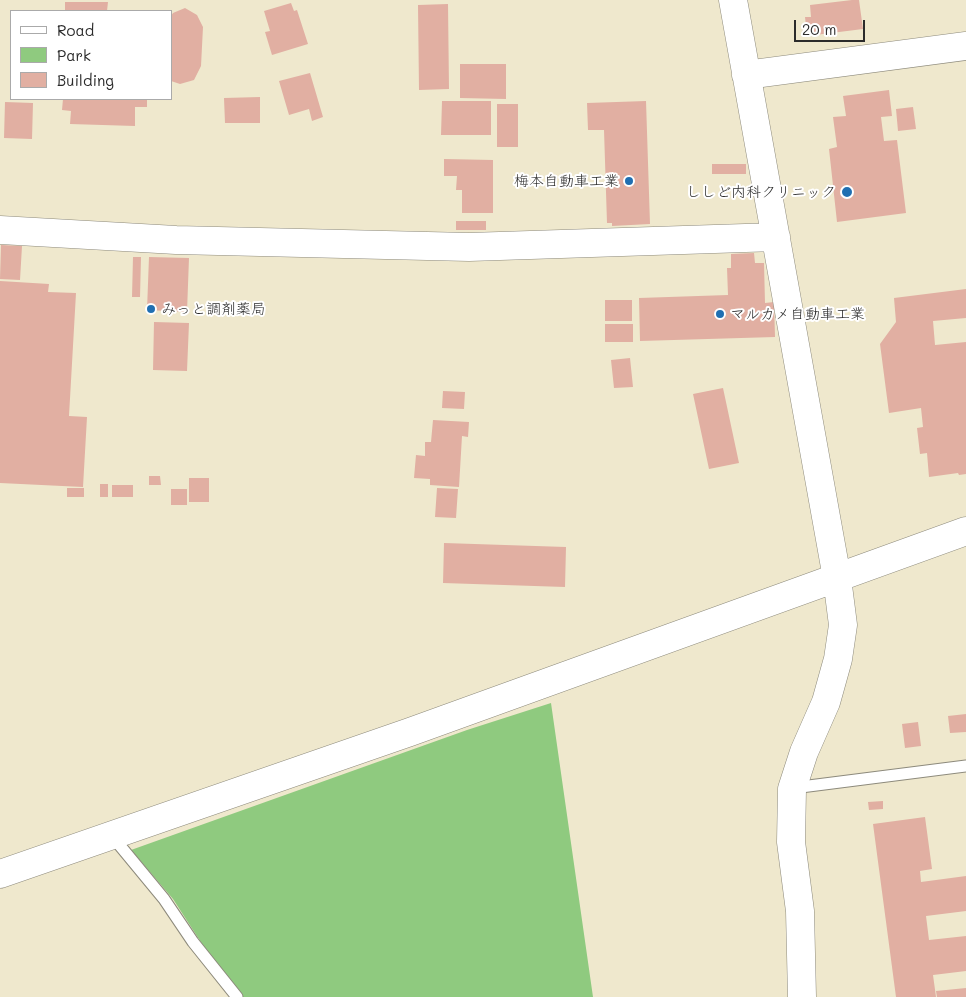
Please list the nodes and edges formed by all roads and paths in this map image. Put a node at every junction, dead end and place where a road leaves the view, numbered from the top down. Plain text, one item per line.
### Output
1 (733, 0) edge
2 (966, 46) edge
3 (746, 75) junction
4 (0, 230) edge
5 (776, 237) junction
6 (966, 531) edge
7 (837, 578) junction
8 (966, 766) edge
9 (792, 789) junction
10 (112, 836) junction
11 (0, 874) edge
12 (237, 997) edge
13 (802, 997) edge

1 - 3 street
2 - 3 street
3 - 5 street
4 - 5 street
5 - 7 street
6 - 7 street
7 - 9 street
7 - 10 street
8 - 9 lane
9 - 13 street
10 - 11 street
10 - 12 lane

